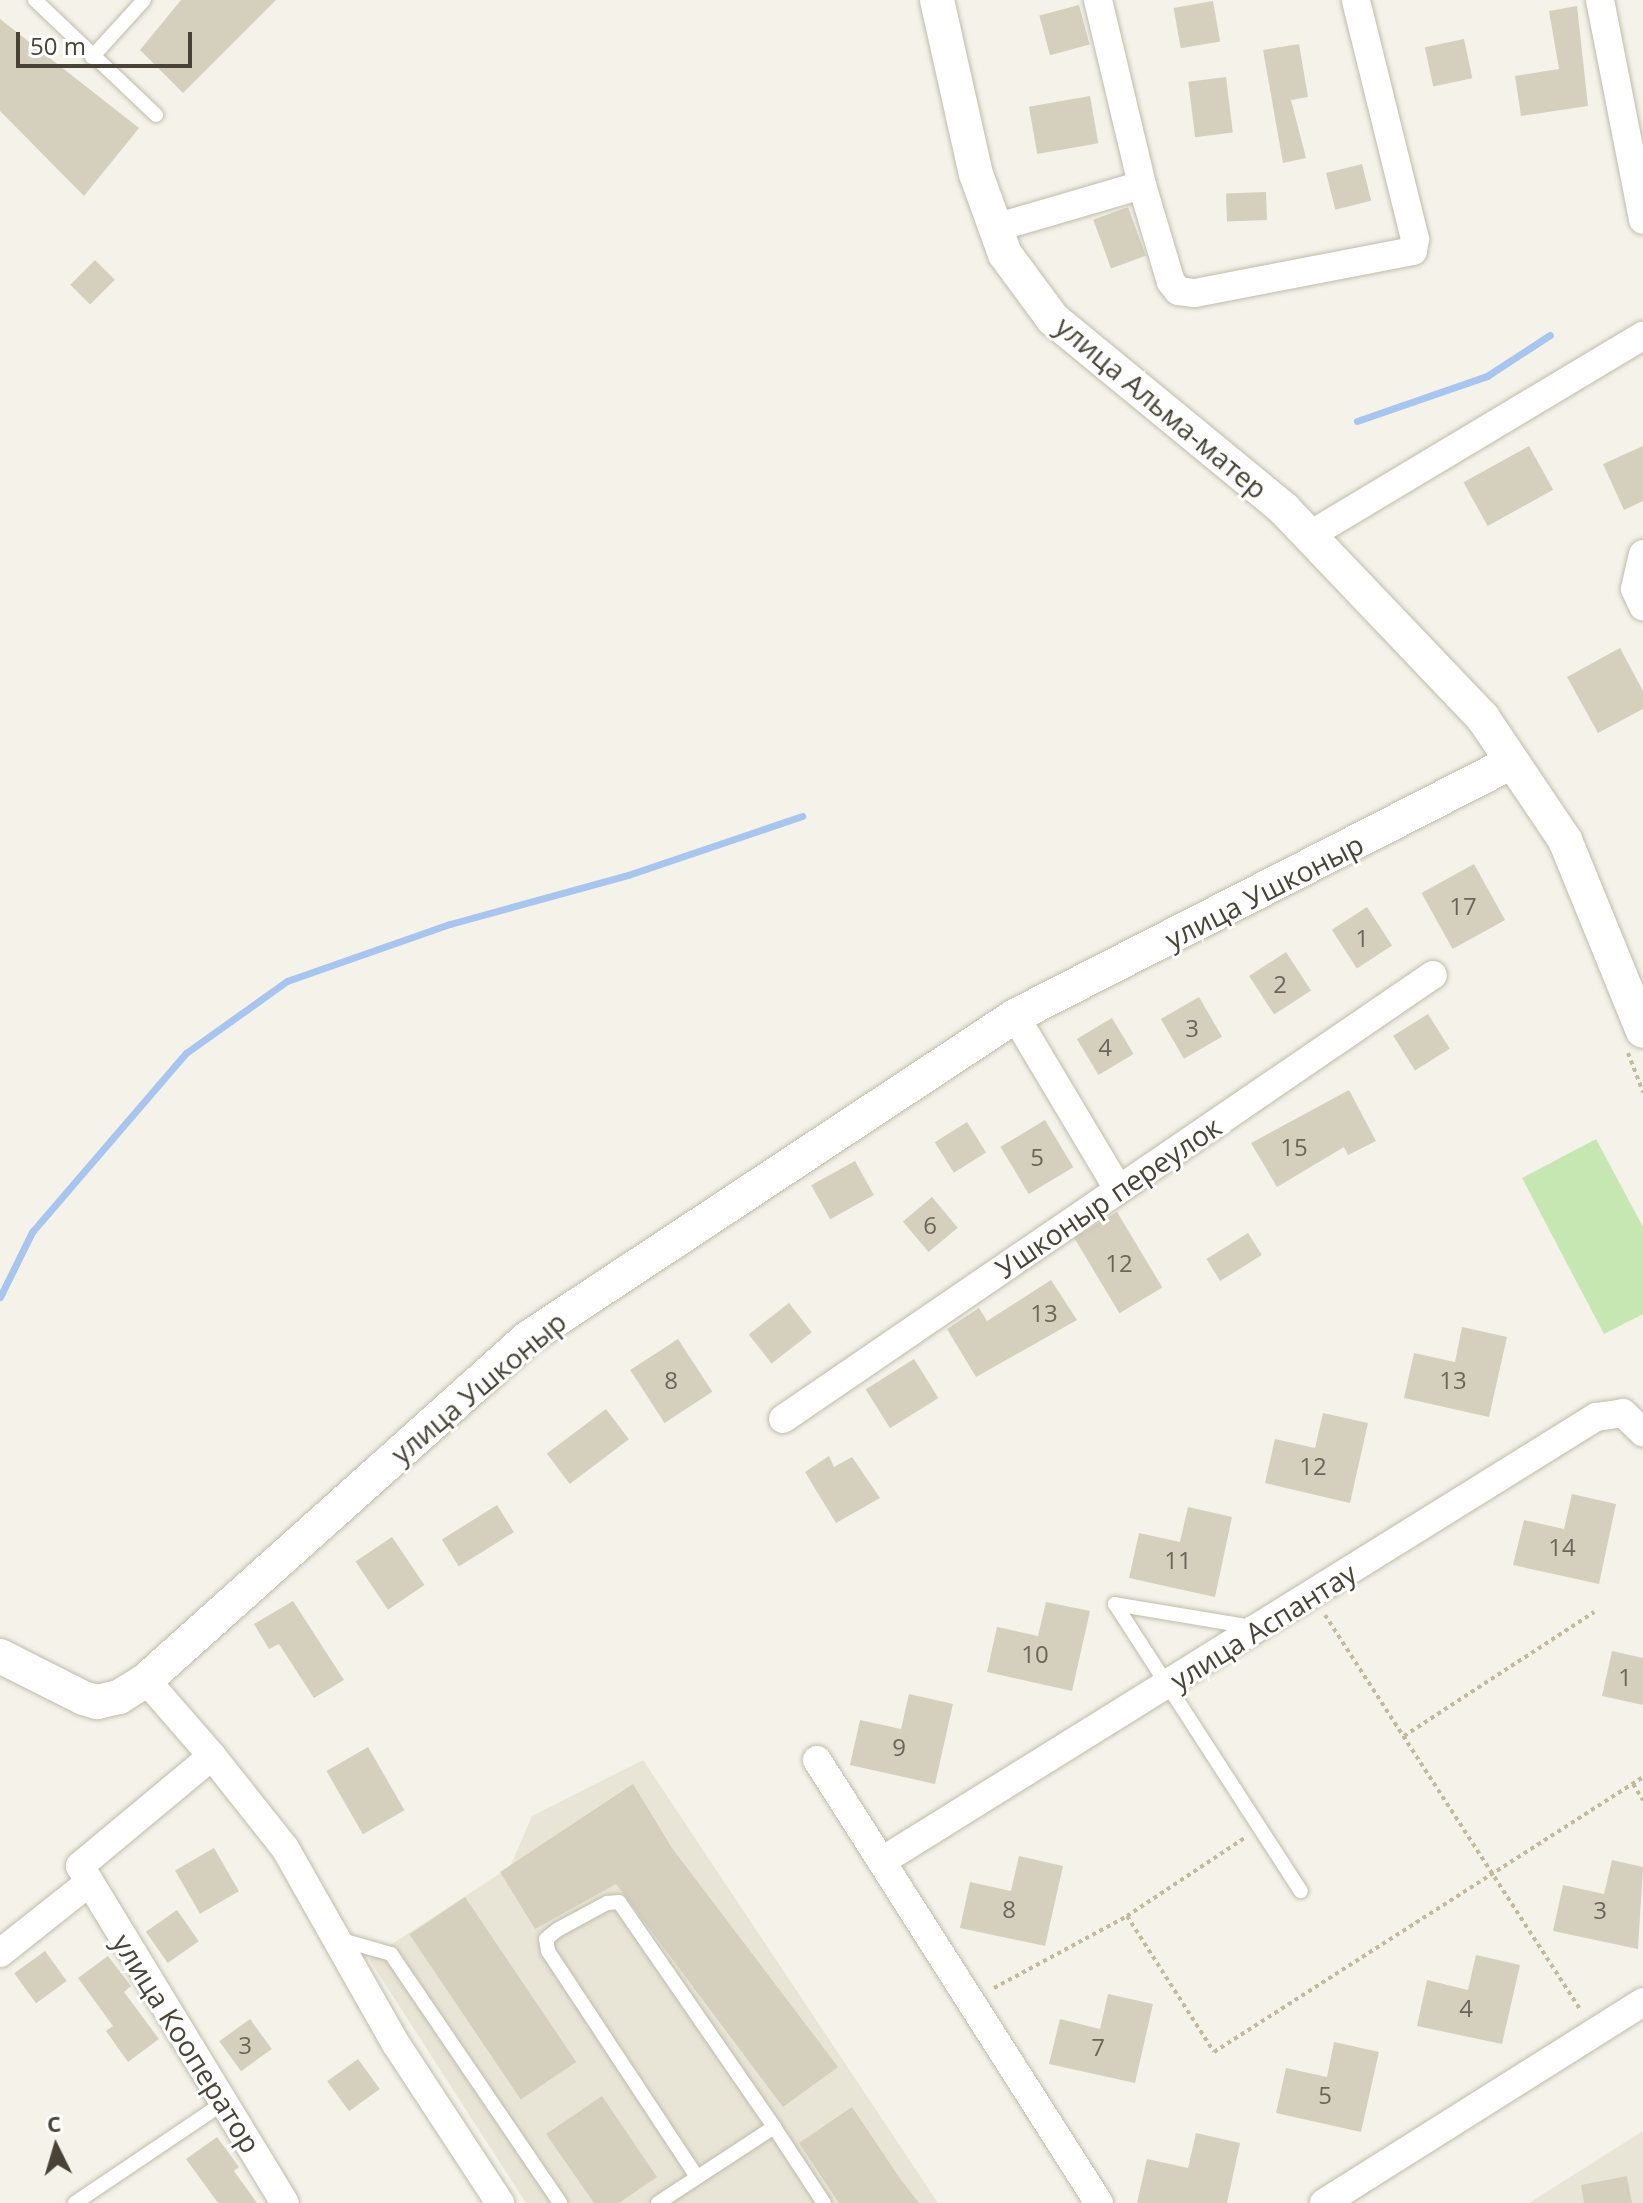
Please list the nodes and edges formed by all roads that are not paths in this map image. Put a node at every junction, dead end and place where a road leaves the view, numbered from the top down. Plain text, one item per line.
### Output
1 (35, 0) edge
2 (144, 0) edge
3 (937, 0) edge
4 (1098, 0) edge
5 (1356, 0) edge
6 (1600, 0) edge
7 (92, 57) junction
8 (156, 115) dead end
9 (1142, 185) junction
10 (1643, 220) edge
11 (995, 228) junction
12 (1643, 336) edge
13 (1310, 535) junction
14 (1643, 554) edge
15 (1643, 606) edge
16 (1512, 762) junction
17 (1433, 975) dead end
18 (1015, 1016) junction
19 (1643, 1031) edge
20 (1118, 1189) junction
21 (783, 1419) dead end
22 (1643, 1432) edge
23 (1260, 1629) junction
24 (0, 1656) edge
25 (146, 1680) junction
26 (1168, 1685) junction
27 (212, 1756) junction
28 (817, 1760) dead end
29 (882, 1861) junction
30 (87, 1884) junction
31 (1301, 1891) dead end
32 (337, 1939) junction
33 (0, 1953) edge
34 (1643, 2002) edge
35 (225, 2102) junction
36 (774, 2127) junction
37 (697, 2177) junction
38 (75, 2203) edge
39 (285, 2203) edge
40 (500, 2203) edge
41 (560, 2203) edge
42 (658, 2203) edge
43 (824, 2203) edge
44 (1099, 2203) edge
45 (1324, 2203) edge

1 - 7 lane
2 - 7 lane
3 - 11 street, улица Альма-матер
4 - 9 street
5 - 9 street
6 - 10 street
7 - 8 lane
9 - 11 street
11 - 13 street, улица Альма-матер
12 - 13 street
13 - 16 street, улица Альма-матер
14 - 15 street
16 - 18 street, улица Ушконыр
16 - 19 street, улица Альма-матер
17 - 20 street, Ушконыр переулок
18 - 20 street
18 - 25 street, улица Ушконыр
20 - 21 street, Ушконыр переулок
22 - 23 street, улица Аспантау
23 - 26 street, улица Аспантау
23 - 26 lane
24 - 25 street, улица Ушконыр
25 - 27 street
26 - 29 street, улица Аспантау
26 - 31 lane
27 - 30 street
27 - 32 street
28 - 29 street
29 - 44 street
30 - 33 street
30 - 35 street, улица Кооператор
32 - 40 street
32 - 41 lane
34 - 45 street
35 - 38 lane
35 - 39 street, улица Кооператор
36 - 37 lane
36 - 37 lane
36 - 43 lane
37 - 42 lane

